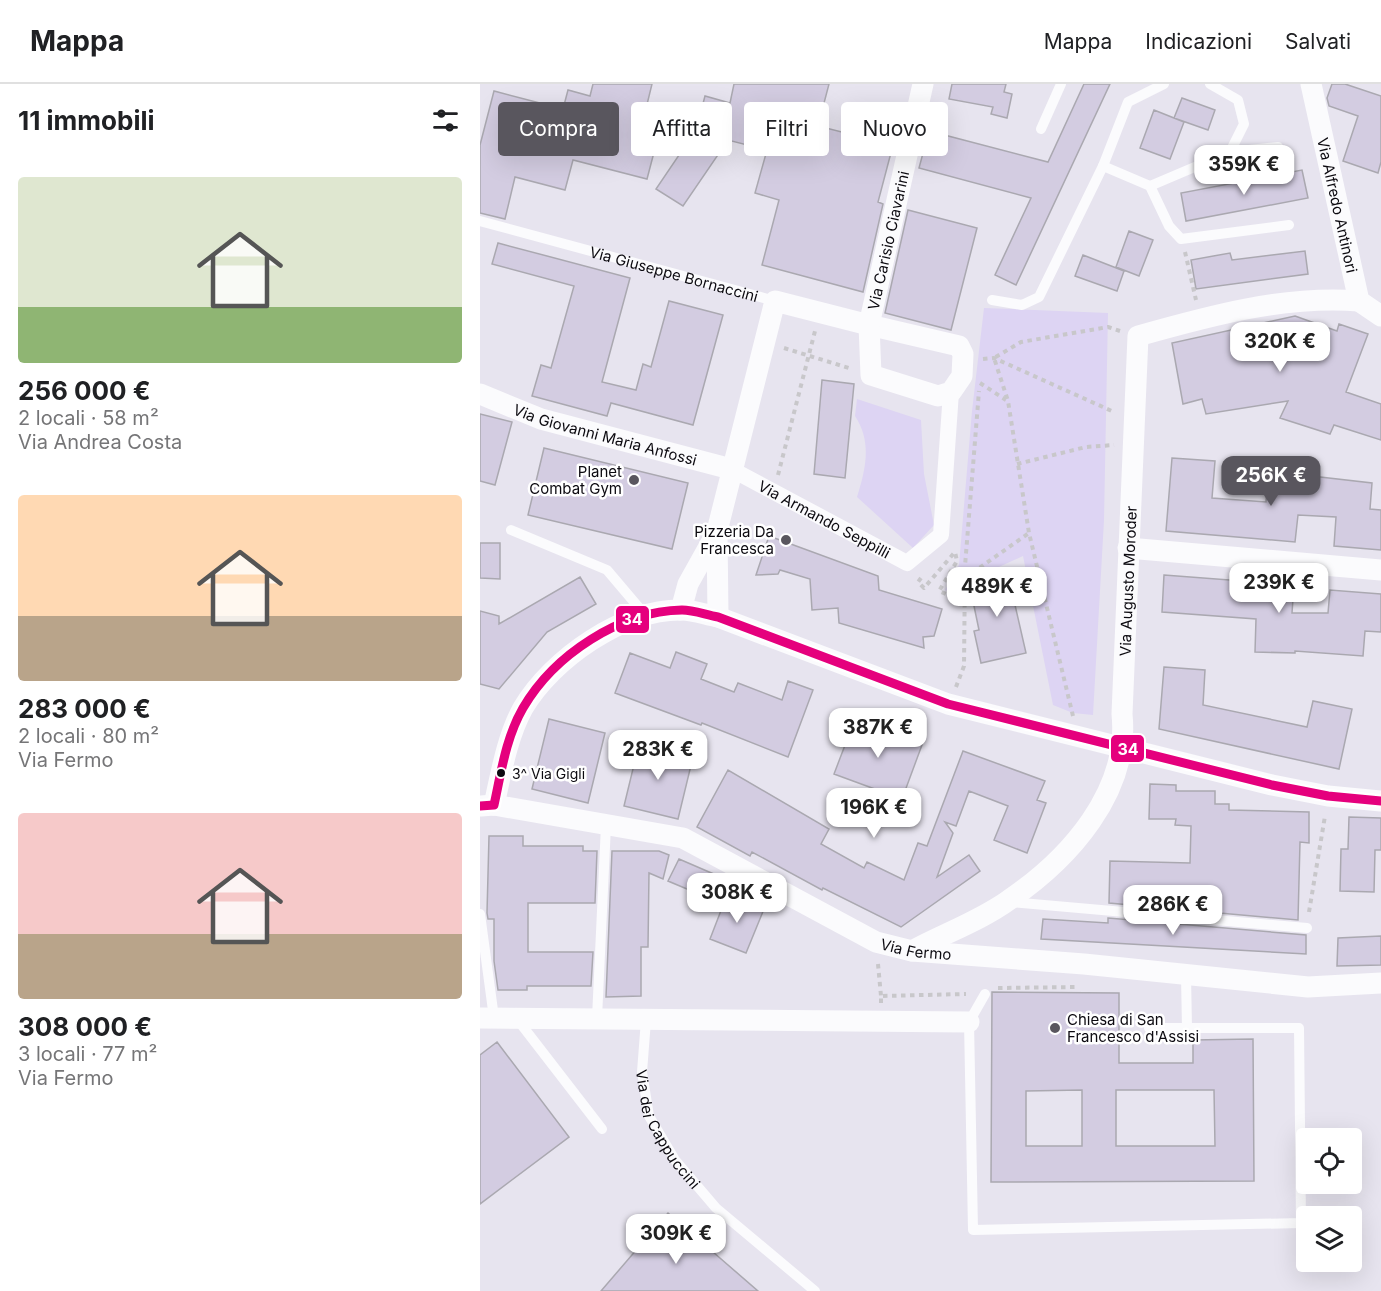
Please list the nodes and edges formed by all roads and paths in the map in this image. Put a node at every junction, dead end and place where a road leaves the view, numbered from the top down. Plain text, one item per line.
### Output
1 (923, 84) edge
2 (1061, 84) edge
3 (1164, 84) edge
4 (1210, 84) edge
5 (1311, 84) edge
6 (1041, 129) dead end
7 (1278, 147) dead end
8 (1230, 152) junction
9 (1103, 166) junction
10 (1150, 186) junction
11 (480, 221) edge
12 (1289, 225) dead end
13 (1181, 238) junction
14 (992, 300) dead end
15 (776, 301) junction
16 (1359, 301) junction
17 (1197, 305) dead end
18 (820, 313) junction
19 (1381, 316) edge
20 (869, 326) junction
21 (1138, 336) junction
22 (766, 343) junction
23 (808, 355) junction
24 (994, 358) junction
25 (871, 375) junction
26 (951, 392) junction
27 (480, 394) edge
28 (1008, 401) junction
29 (1136, 432) junction
30 (1017, 464) junction
31 (731, 469) junction
32 (775, 490) junction
33 (511, 530) dead end
34 (717, 531) junction
35 (1029, 533) junction
36 (1128, 548) junction
37 (1381, 570) edge
38 (926, 574) dead end
39 (965, 578) junction
40 (963, 601) junction
41 (681, 610) junction
42 (646, 616) junction
43 (718, 617) junction
44 (948, 704) junction
45 (1067, 736) junction
46 (1122, 748) junction
47 (1381, 801) edge
48 (487, 805) edge
49 (1326, 814) dead end
50 (606, 825) junction
51 (1008, 902) junction
52 (480, 914) edge
53 (1307, 928) joint
54 (876, 942) junction
55 (912, 951) junction
56 (1083, 964) junction
57 (1186, 976) junction
58 (1381, 983) edge
59 (985, 994) junction
60 (881, 996) junction
61 (487, 1018) edge
62 (517, 1018) junction
63 (597, 1018) junction
64 (646, 1020) junction
65 (882, 1021) junction
66 (969, 1022) junction
67 (1149, 1028) dead end
68 (1187, 1028) junction
69 (602, 1129) dead end
70 (815, 1291) edge

1 - 20 street, Via Carisio Ciavarini
2 - 6 lane
3 - 9 lane
4 - 8 lane
5 - 16 street, Via Alfredo Antinori
7 - 8 lane
8 - 10 lane
9 - 10 lane
9 - 14 lane
10 - 13 lane
11 - 15 lane, Via Giuseppe Bornaccini
12 - 13 lane
13 - 17 path
15 - 18 street, Via Giuseppe Bornaccini
15 - 22 street
16 - 19 street
16 - 21 street
18 - 20 street, Via Giuseppe Bornaccini
18 - 23 path
20 - 25 street
20 - 26 street, Via Giuseppe Bornaccini
21 - 24 path
21 - 29 street, Via Augusto Moroder
22 - 23 path
22 - 31 street
23 - 25 path
23 - 32 path
24 - 28 path
24 - 29 path
25 - 26 street
26 - 32 street, Via Armando Seppilli
27 - 31 street, Via Giovanni Maria Anfossi
28 - 30 path
28 - 39 path
29 - 30 path
29 - 36 street, Via Augusto Moroder
30 - 35 path
31 - 32 street, Via Armando Seppilli
31 - 34 street
33 - 42 lane
34 - 41 street
34 - 43 street
35 - 39 path
35 - 45 path
36 - 37 street
36 - 46 street, Via Augusto Moroder
38 - 40 path
39 - 40 path
40 - 44 path
41 - 42 street
41 - 43 street
42 - 48 street
43 - 44 street
44 - 45 street
45 - 46 street
46 - 47 street
46 - 51 street, Via Augusto Moroder
48 - 50 street, Via Fermo
49 - 53 path
50 - 54 street, Via Fermo
50 - 63 lane
51 - 53 lane
51 - 55 street, Via Augusto Moroder
52 - 61 lane
54 - 55 street, Via Fermo
54 - 60 path
55 - 56 street, Via Fermo
56 - 57 street, Via Fermo
56 - 59 path
57 - 58 street, Via Fermo
57 - 68 lane
59 - 60 path
59 - 66 lane
60 - 65 path
61 - 62 street
62 - 63 street
62 - 69 lane
63 - 64 street
64 - 65 street
64 - 70 lane, Via dei Cappuccini
65 - 66 street
66 - 68 lane
67 - 68 lane

